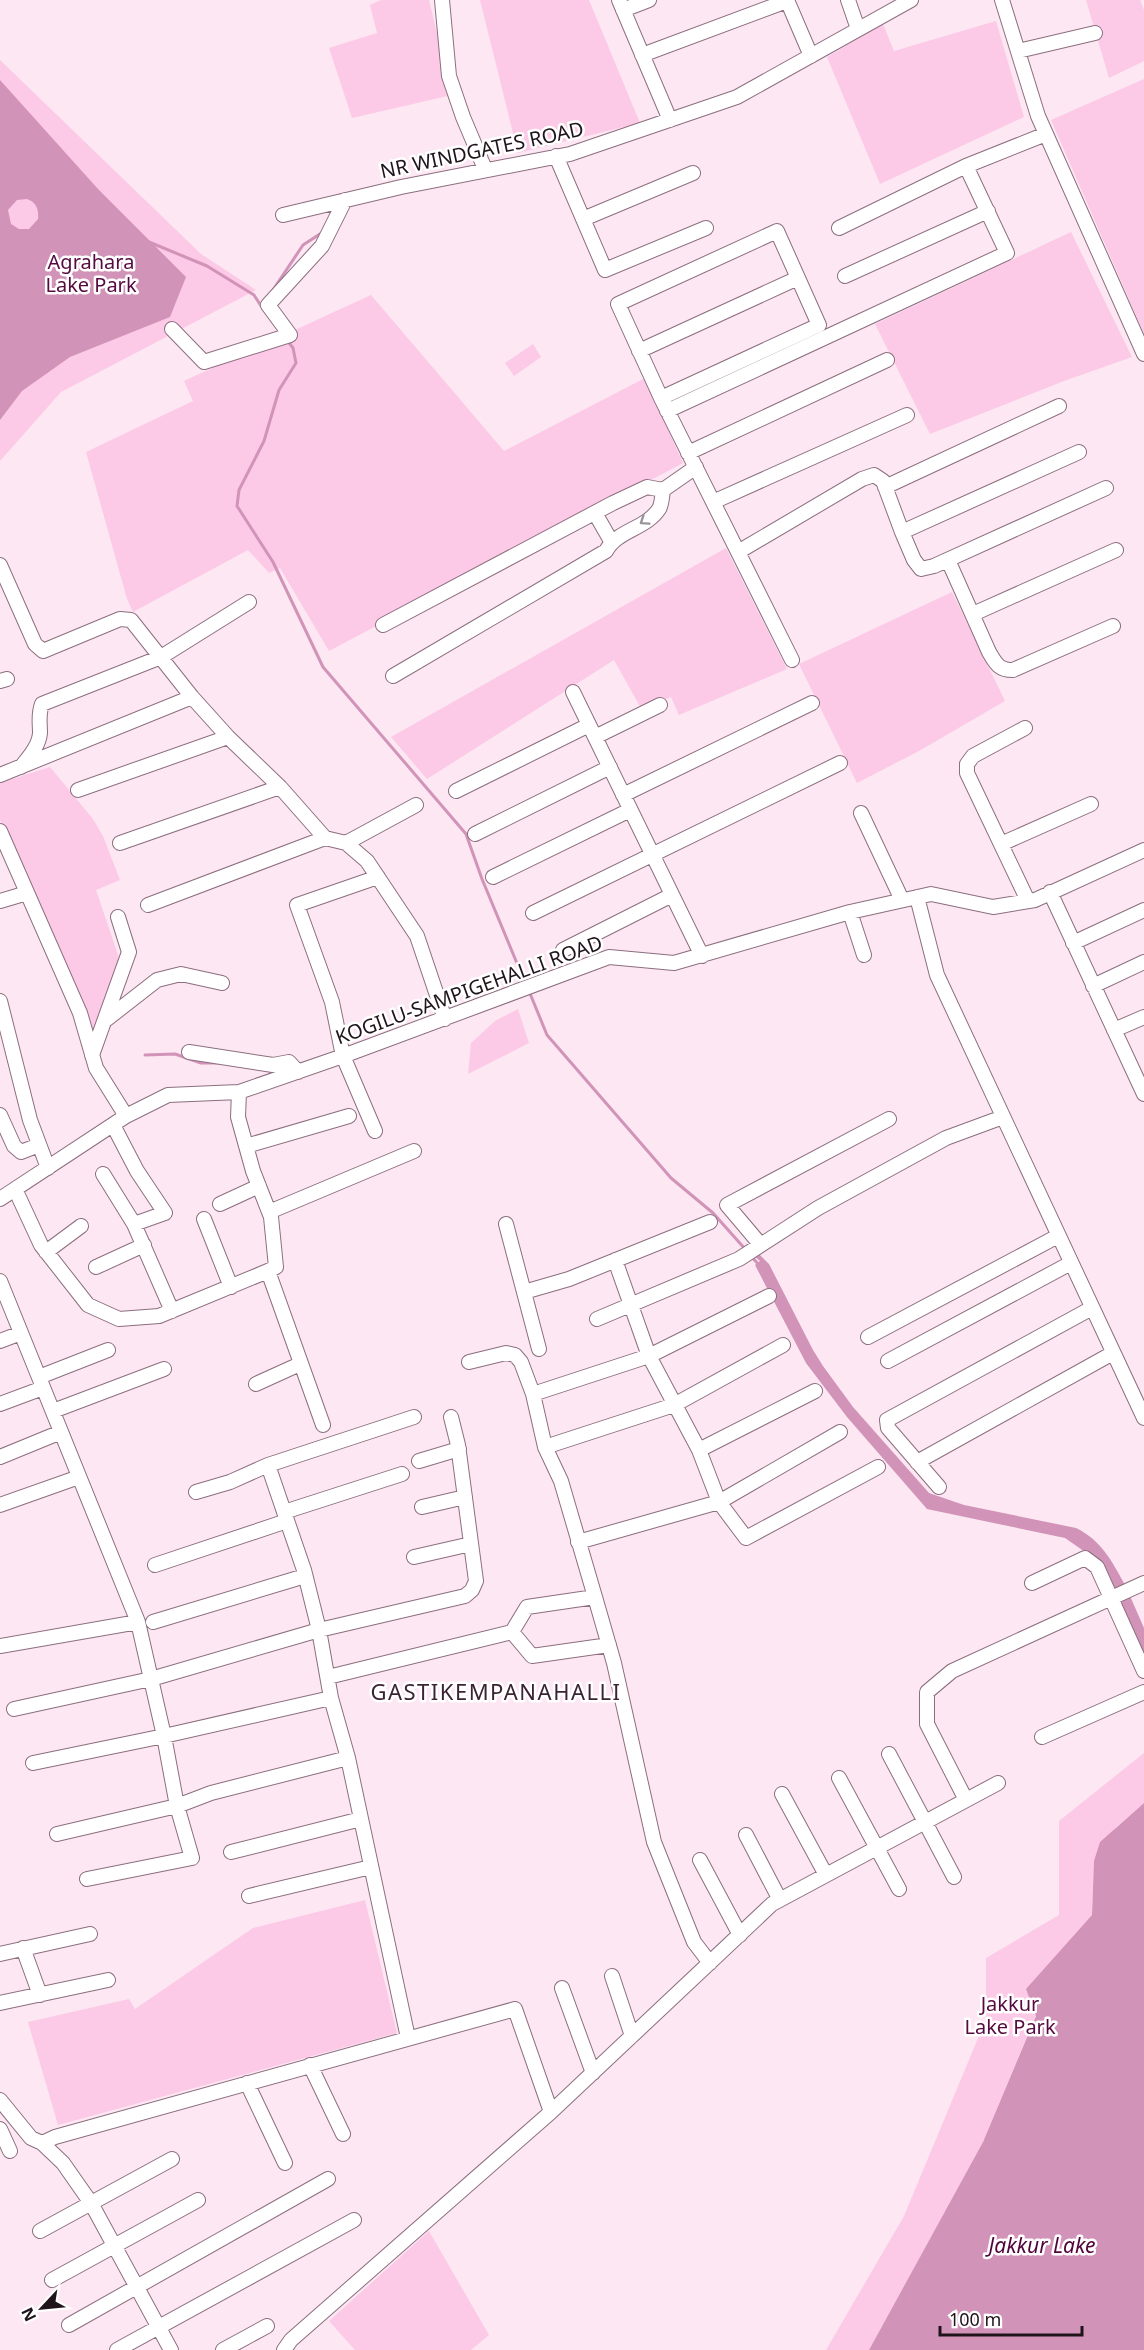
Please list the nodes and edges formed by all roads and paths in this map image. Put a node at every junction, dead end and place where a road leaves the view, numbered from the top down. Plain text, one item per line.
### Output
1 (442, 0) edge
2 (649, 0) edge
3 (848, 0) edge
4 (911, 0) edge
5 (1002, 0) edge
6 (787, 1) edge
7 (621, 5) edge
8 (858, 29) junction
9 (1095, 33) dead end
10 (1018, 51) junction
11 (642, 55) junction
12 (811, 56) junction
13 (670, 120) junction
14 (1046, 134) junction
15 (556, 156) junction
16 (966, 166) junction
17 (485, 169) junction
18 (693, 173) dead end
19 (345, 200) junction
20 (988, 211) junction
21 (283, 215) dead end
22 (582, 219) junction
23 (706, 228) dead end
24 (839, 228) dead end
25 (845, 276) dead end
26 (798, 278) junction
27 (172, 329) dead end
28 (639, 351) junction
29 (1144, 354) edge
30 (887, 360) dead end
31 (661, 398) junction
32 (1059, 406) dead end
33 (667, 411) junction
34 (907, 415) dead end
35 (1079, 452) dead end
36 (688, 453) junction
37 (696, 467) junction
38 (885, 487) junction
39 (1106, 488) dead end
40 (663, 490) junction
41 (713, 502) junction
42 (595, 513) junction
43 (902, 532) junction
44 (611, 541) junction
45 (1116, 550) dead end
46 (738, 552) junction
47 (948, 560) junction
48 (0, 565) edge
49 (249, 602) dead end
50 (973, 614) junction
51 (383, 625) dead end
52 (1113, 626) dead end
53 (161, 657) junction
54 (792, 660) dead end
55 (393, 676) dead end
56 (573, 692) dead end
57 (192, 697) junction
58 (812, 703) dead end
59 (660, 705) dead end
60 (1025, 728) dead end
61 (592, 731) junction
62 (228, 737) junction
63 (840, 763) dead end
64 (21, 767) junction
65 (610, 768) junction
66 (0, 775) edge
67 (280, 787) junction
68 (78, 790) dead end
69 (456, 791) dead end
70 (623, 795) junction
71 (1091, 804) dead end
72 (416, 805) dead end
73 (630, 810) junction
74 (861, 813) dead end
75 (0, 831) edge
76 (475, 834) dead end
77 (325, 838) junction
78 (120, 843) dead end
79 (346, 843) junction
80 (1001, 844) junction
81 (3, 845) edge
82 (1144, 850) edge
83 (652, 855) junction
84 (378, 877) junction
85 (493, 877) dead end
86 (27, 892) junction
87 (1050, 892) junction
88 (672, 895) junction
89 (916, 897) junction
90 (902, 900) junction
91 (0, 901) edge
92 (1028, 901) junction
93 (148, 905) dead end
94 (1144, 910) edge
95 (850, 912) junction
96 (533, 913) dead end
97 (118, 917) dead end
98 (1073, 944) junction
99 (563, 950) dead end
100 (864, 955) dead end
101 (702, 956) junction
102 (1144, 962) edge
103 (222, 983) dead end
104 (1092, 986) junction
105 (0, 1001) edge
106 (1144, 1017) edge
107 (445, 1019) junction
108 (105, 1020) junction
109 (1114, 1030) junction
110 (189, 1052) dead end
111 (92, 1055) junction
112 (343, 1056) junction
113 (1138, 1068) edge
114 (298, 1072) junction
115 (239, 1092) junction
116 (1144, 1094) edge
117 (0, 1115) edge
118 (126, 1116) junction
119 (349, 1116) dead end
120 (1003, 1117) junction
121 (889, 1119) dead end
122 (113, 1125) junction
123 (375, 1131) dead end
124 (39, 1145) junction
125 (246, 1146) junction
126 (414, 1152) dead end
127 (48, 1168) junction
128 (103, 1174) dead end
129 (259, 1186) junction
130 (15, 1189) junction
131 (0, 1199) edge
132 (220, 1204) dead end
133 (269, 1212) junction
134 (204, 1219) dead end
135 (710, 1222) dead end
136 (134, 1224) junction
137 (506, 1224) dead end
138 (81, 1226) dead end
139 (1058, 1236) junction
140 (760, 1244) junction
141 (144, 1245) junction
142 (46, 1252) junction
143 (615, 1260) junction
144 (1071, 1263) junction
145 (96, 1267) dead end
146 (268, 1271) junction
147 (0, 1281) edge
148 (231, 1287) junction
149 (524, 1292) junction
150 (770, 1296) dead end
151 (631, 1304) junction
152 (1092, 1308) junction
153 (172, 1311) junction
154 (597, 1319) dead end
155 (21, 1334) junction
156 (868, 1337) dead end
157 (0, 1341) edge
158 (783, 1345) dead end
159 (539, 1349) dead end
160 (108, 1350) dead end
161 (1113, 1353) junction
162 (649, 1356) junction
163 (888, 1360) dead end
164 (469, 1362) dead end
165 (300, 1364) junction
166 (164, 1369) dead end
167 (41, 1382) junction
168 (256, 1384) dead end
169 (815, 1391) dead end
170 (533, 1394) junction
171 (0, 1404) edge
172 (674, 1405) junction
173 (53, 1411) junction
174 (414, 1417) dead end
175 (451, 1417) dead end
176 (1144, 1418) edge
177 (323, 1425) dead end
178 (61, 1432) junction
179 (840, 1432) dead end
180 (545, 1447) junction
181 (459, 1449) junction
182 (699, 1450) junction
183 (0, 1457) edge
184 (419, 1461) dead end
185 (917, 1462) junction
186 (268, 1465) junction
187 (878, 1467) dead end
188 (402, 1474) dead end
189 (79, 1477) junction
190 (939, 1487) dead end
191 (196, 1492) dead end
192 (465, 1497) junction
193 (719, 1502) junction
194 (0, 1505) edge
195 (422, 1507) dead end
196 (286, 1516) junction
197 (578, 1542) junction
198 (471, 1544) junction
199 (414, 1557) dead end
200 (155, 1565) dead end
201 (305, 1576) junction
202 (1032, 1583) dead end
203 (1144, 1583) edge
204 (595, 1597) junction
205 (1111, 1598) junction
206 (138, 1622) junction
207 (153, 1622) dead end
208 (319, 1630) junction
209 (512, 1632) junction
210 (609, 1645) junction
211 (0, 1646) edge
212 (1144, 1671) edge
213 (328, 1677) junction
214 (151, 1679) junction
215 (1144, 1692) edge
216 (331, 1698) junction
217 (14, 1709) dead end
218 (164, 1736) junction
219 (1042, 1737) dead end
220 (889, 1754) dead end
221 (348, 1758) junction
222 (33, 1763) dead end
223 (839, 1778) dead end
224 (998, 1783) dead end
225 (782, 1794) dead end
226 (966, 1800) junction
227 (177, 1806) junction
228 (361, 1819) junction
229 (925, 1822) junction
230 (57, 1834) dead end
231 (746, 1835) dead end
232 (877, 1848) junction
233 (231, 1852) dead end
234 (700, 1860) dead end
235 (371, 1867) junction
236 (826, 1875) junction
237 (954, 1877) dead end
238 (87, 1879) dead end
239 (899, 1889) dead end
240 (249, 1896) dead end
241 (780, 1900) junction
242 (90, 1934) dead end
243 (740, 1935) junction
244 (23, 1948) junction
245 (0, 1953) edge
246 (710, 1963) junction
247 (612, 1976) dead end
248 (108, 1980) dead end
249 (562, 1988) dead end
250 (40, 1995) junction
251 (0, 2003) edge
252 (632, 2036) junction
253 (408, 2038) junction
254 (310, 2065) junction
255 (593, 2073) junction
256 (247, 2083) junction
257 (0, 2100) edge
258 (551, 2112) junction
259 (0, 2129) edge
260 (343, 2134) dead end
261 (42, 2143) junction
262 (10, 2151) dead end
263 (172, 2159) dead end
264 (285, 2163) dead end
265 (328, 2179) dead end
266 (198, 2200) dead end
267 (91, 2203) junction
268 (354, 2220) dead end
269 (40, 2231) dead end
270 (115, 2246) junction
271 (52, 2280) dead end
272 (137, 2287) junction
273 (69, 2325) dead end
274 (267, 2326) dead end
275 (159, 2328) junction
276 (117, 2350) edge
277 (171, 2350) edge
278 (223, 2350) edge
279 (284, 2350) edge

1 - 17 street
2 - 7 street
3 - 8 street
4 - 8 street, NR WINDGATES ROAD
5 - 10 street
6 - 11 street
6 - 12 street
7 - 11 street
8 - 12 street, NR WINDGATES ROAD
9 - 10 street
10 - 14 street
11 - 13 street
12 - 13 street, NR WINDGATES ROAD
13 - 15 street, NR WINDGATES ROAD
14 - 16 street
14 - 29 street
15 - 17 street, NR WINDGATES ROAD
15 - 22 street
16 - 20 street
16 - 24 street
17 - 19 street, NR WINDGATES ROAD
18 - 22 street
19 - 21 street, NR WINDGATES ROAD
19 - 27 street
20 - 25 street
20 - 33 street
22 - 23 street
26 - 28 street
26 - 28 street
26 - 31 street
28 - 31 street
30 - 36 street
31 - 33 street
32 - 38 street
33 - 36 street
34 - 41 street
35 - 43 street
36 - 37 street
37 - 40 street
37 - 41 street
38 - 43 street
38 - 46 street
39 - 47 street
40 - 42 street
40 -> 44 street
41 - 46 street
42 - 44 street
42 - 51 street
43 - 47 street
44 - 55 street
45 - 50 street
46 - 54 street
47 - 50 street
48 - 53 street
49 - 53 street
50 - 52 street
53 - 57 street
53 - 64 street
56 - 61 street
57 - 62 street
57 - 64 street
58 - 70 street
59 - 61 street
60 - 80 street
61 - 65 street
61 - 69 street
62 - 67 street
62 - 68 street
63 - 83 street
64 - 66 street
65 - 70 street
65 - 76 street
67 - 77 street
67 - 78 street
70 - 73 street
71 - 80 street
72 - 79 street
73 - 83 street
73 - 85 street
74 - 90 street
75 - 81 street
77 - 79 street
77 - 93 street
79 - 84 street
80 - 92 street
81 - 86 street
82 - 87 street, KOGILU-SAMPIGEHALLI ROAD
83 - 88 street
83 - 96 street
84 - 107 street
84 - 112 street
86 - 91 street
86 - 111 street
87 - 92 street, KOGILU-SAMPIGEHALLI ROAD
87 - 98 street
88 - 99 street
88 - 101 street
89 - 90 street, KOGILU-SAMPIGEHALLI ROAD
89 - 92 street, KOGILU-SAMPIGEHALLI ROAD
89 - 120 street
90 - 95 street, KOGILU-SAMPIGEHALLI ROAD
94 - 98 street
95 - 100 street
95 - 101 street, KOGILU-SAMPIGEHALLI ROAD
97 - 108 street
98 - 104 street
101 - 107 street, KOGILU-SAMPIGEHALLI ROAD
102 - 104 street
103 - 108 street
104 - 109 street
105 - 124 street
106 - 109 street
107 - 112 street, KOGILU-SAMPIGEHALLI ROAD
108 - 111 street
109 - 113 street
110 - 114 street
111 - 118 street
112 - 114 street, KOGILU-SAMPIGEHALLI ROAD
112 - 123 street
113 - 116 street
114 - 115 street, KOGILU-SAMPIGEHALLI ROAD
115 - 118 street, KOGILU-SAMPIGEHALLI ROAD
115 - 125 street
117 - 124 street
118 - 122 street, KOGILU-SAMPIGEHALLI ROAD
119 - 125 street
120 - 139 street
120 - 140 street
121 - 140 street
122 - 127 street, KOGILU-SAMPIGEHALLI ROAD
122 - 136 street
124 - 127 street
125 - 129 street
126 - 133 street
127 - 130 street, KOGILU-SAMPIGEHALLI ROAD
128 - 136 street
129 - 132 street
129 - 133 street
130 - 131 street, KOGILU-SAMPIGEHALLI ROAD
130 - 142 street
133 - 146 street
134 - 148 street
135 - 143 street
136 - 141 street
137 - 149 street
138 - 142 street
139 - 144 street
139 - 156 street
140 - 151 street
141 - 145 street
141 - 153 street
142 - 153 street
143 - 149 street
143 - 151 street
144 - 152 street
144 - 163 street
146 - 148 street
146 - 165 street
147 - 155 street
148 - 153 street
149 - 159 street
150 - 162 street
151 - 154 street
151 - 162 street
152 - 161 street
152 - 185 street
155 - 157 street
155 - 167 street
158 - 172 street
160 - 167 street
161 - 176 street
161 - 185 street
162 - 170 street
162 - 172 street
164 - 170 street
165 - 168 street
165 - 177 street
166 - 173 street
167 - 171 street
167 - 173 street
169 - 182 street
170 - 180 street
172 - 180 street
172 - 182 street
173 - 178 street
174 - 186 street
175 - 181 street
178 - 183 street
178 - 189 street
179 - 193 street
180 - 197 street
181 - 184 street
181 - 192 street
182 - 193 street
185 - 190 street
186 - 191 street
186 - 196 street
187 - 193 street
188 - 196 street
189 - 194 street
189 - 206 street
192 - 195 street
192 - 198 street
193 - 197 street
196 - 200 street
196 - 201 street
197 - 204 street
198 - 199 street
198 - 208 street
201 - 207 street
201 - 208 street
202 - 205 street
203 - 205 street
204 - 209 street
204 - 210 street
205 - 212 street
205 - 226 street
206 - 211 street
206 - 214 street
208 - 213 street
208 - 214 street
209 - 210 street
209 - 213 street
210 - 246 street
213 - 216 street
214 - 217 street
214 - 218 street
215 - 219 street
216 - 218 street
216 - 221 street
218 - 222 street
218 - 227 street
220 - 229 street
221 - 227 street
221 - 228 street
223 - 232 street
224 - 226 street
225 - 236 street
226 - 229 street
227 - 230 street
227 - 238 street
228 - 233 street
228 - 235 street
229 - 232 street
229 - 237 street
231 - 241 street
232 - 236 street
232 - 239 street
234 - 243 street
235 - 240 street
235 - 253 street
236 - 241 street
241 - 243 street
242 - 244 street
243 - 246 street
244 - 245 street
244 - 250 street
246 - 252 street
247 - 252 street
248 - 250 street
249 - 255 street
250 - 251 street
252 - 255 street
253 - 254 street
253 - 258 street
254 - 256 street
254 - 260 street
255 - 258 street
256 - 261 street
256 - 264 street
257 - 261 street
258 - 279 street
259 - 262 street
261 - 267 street
263 - 267 street
265 - 272 street
266 - 270 street
267 - 269 street
267 - 270 street
268 - 275 street
270 - 271 street
270 - 272 street
272 - 273 street
272 - 275 street
274 - 278 street
275 - 276 street
275 - 277 street

